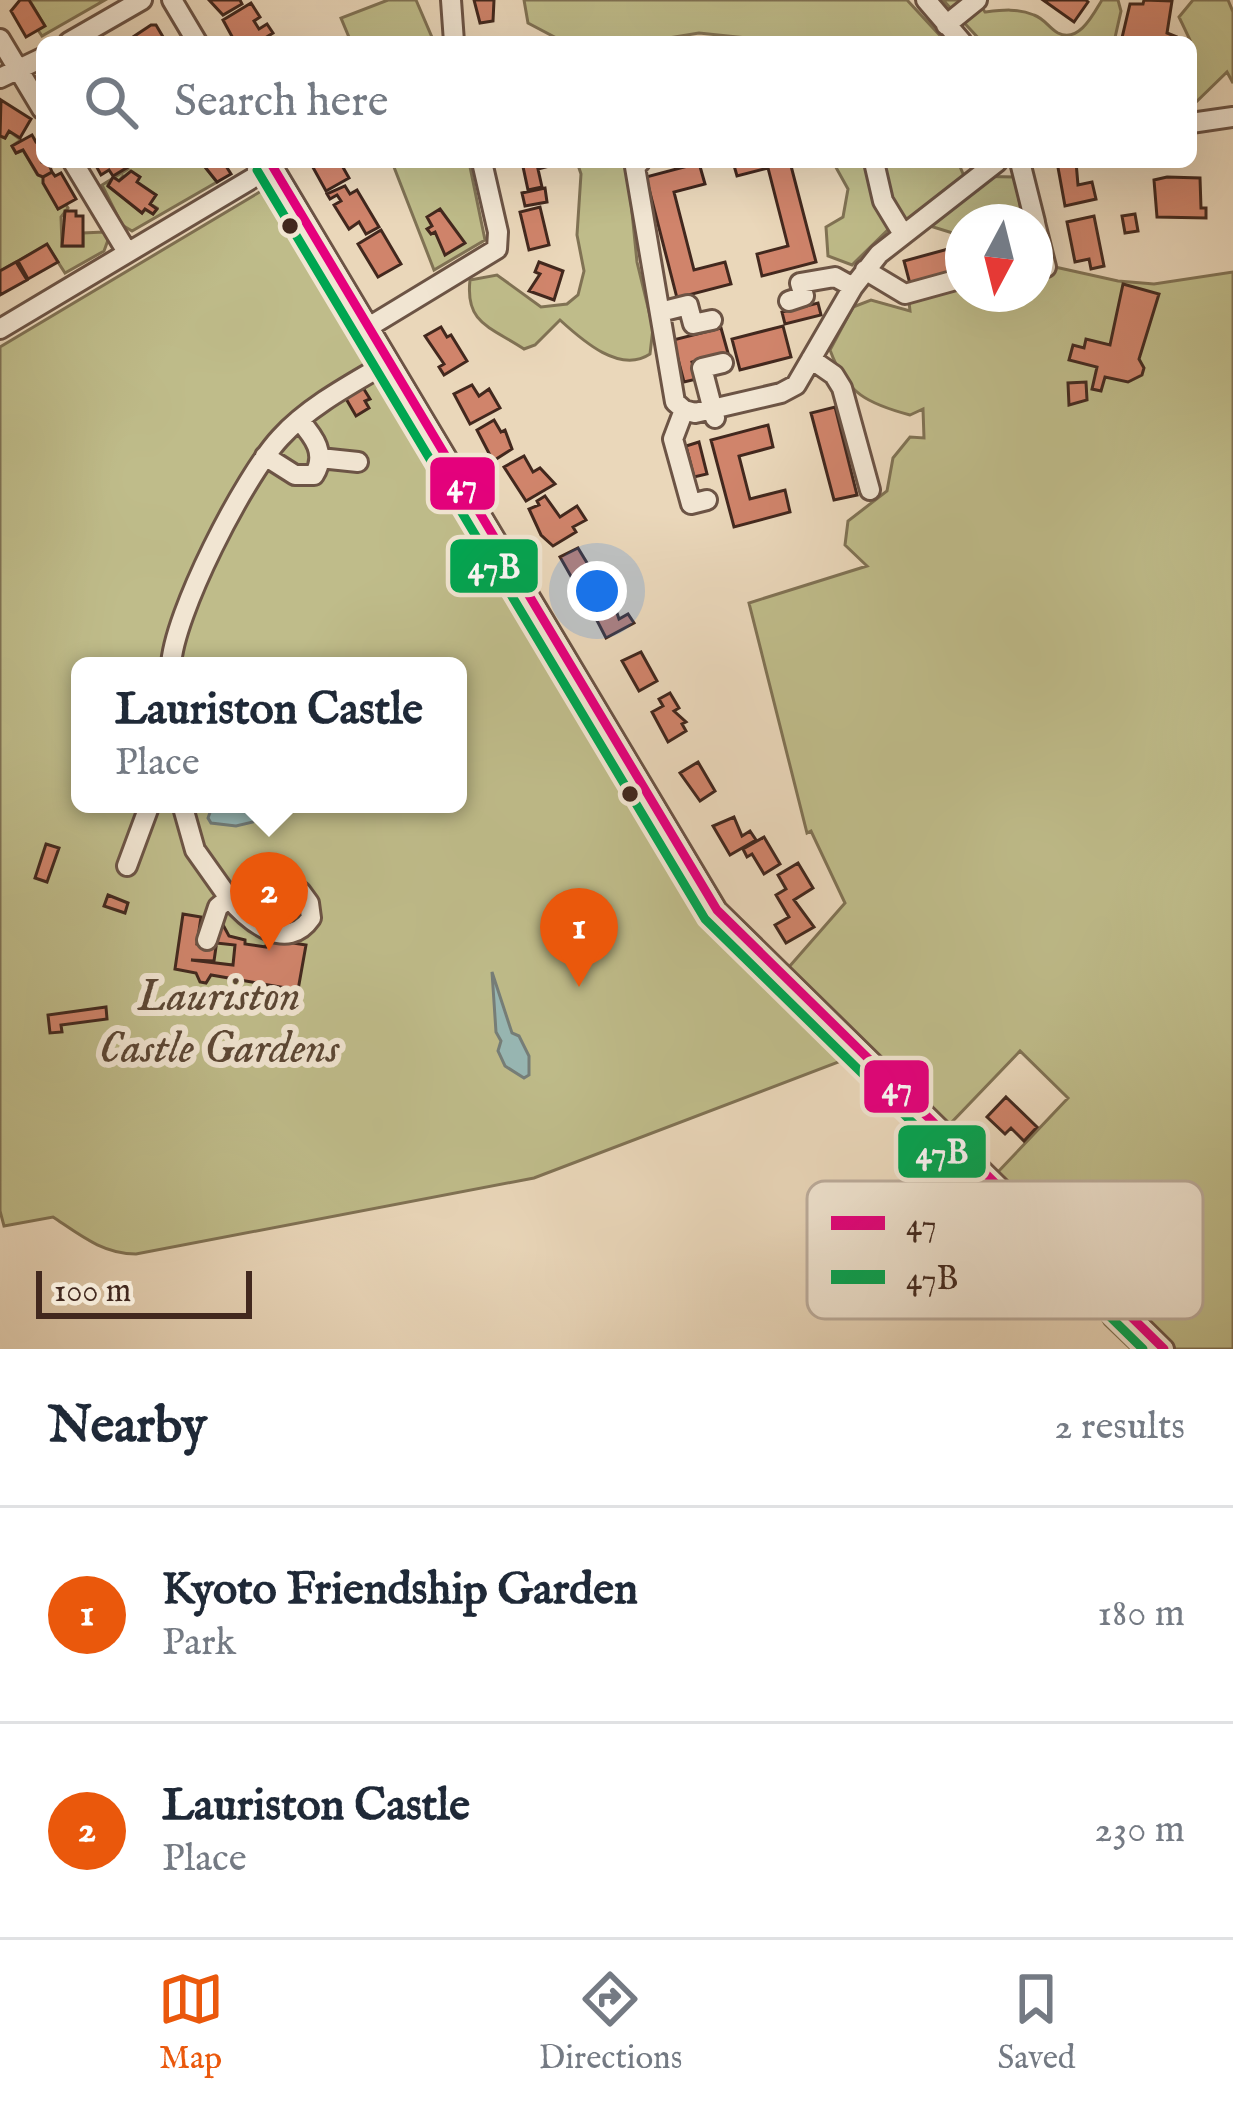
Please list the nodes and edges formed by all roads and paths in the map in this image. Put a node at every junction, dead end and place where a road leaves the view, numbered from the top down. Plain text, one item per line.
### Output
1 (142, 0) edge
2 (172, 0) edge
3 (451, 0) edge
4 (926, 0) edge
5 (977, 0) edge
6 (946, 25) junction
7 (80, 36) edge
8 (193, 36) edge
9 (454, 36) edge
10 (956, 36) edge
11 (0, 38) edge
12 (36, 61) edge
13 (9, 74) edge
14 (36, 103) edge
15 (1233, 117) edge
16 (1197, 121) edge
17 (77, 168) edge
18 (265, 168) edge
19 (274, 168) edge
20 (483, 168) edge
21 (637, 168) edge
22 (875, 168) edge
23 (989, 168) edge
24 (1021, 168) edge
25 (1030, 204) edge
26 (903, 234) junction
27 (127, 252) junction
28 (859, 278) junction
29 (945, 283) edge
30 (789, 301) dead end
31 (660, 312) junction
32 (712, 320) dead end
33 (367, 328) junction
34 (0, 329) edge
35 (811, 359) junction
36 (387, 363) junction
37 (723, 363) dead end
38 (684, 410) junction
39 (714, 414) junction
40 (300, 421) junction
41 (266, 456) junction
42 (320, 458) junction
43 (358, 462) dead end
44 (871, 490) dead end
45 (707, 500) dead end
46 (172, 657) edge
47 (147, 813) edge
48 (185, 813) edge
49 (128, 866) dead end
50 (208, 940) dead end
51 (993, 1181) edge
52 (1133, 1319) edge
53 (1164, 1349) edge

1 - 7 street
2 - 8 street
3 - 9 street
4 - 6 street
5 - 6 street
6 - 10 street
11 - 13 street
12 - 13 street
13 - 14 street
15 - 16 street
17 - 27 street
18 - 27 street
19 - 33 street
20 - 33 street
21 - 31 street
22 - 26 street
23 - 26 street
24 - 25 street
26 - 28 street
27 - 34 street
28 - 29 street
28 - 30 street
28 - 35 street
31 - 32 street
31 - 38 street
33 - 36 street
35 - 39 street
35 - 44 street
36 - 40 street
36 - 51 street
37 - 39 street
38 - 39 street
38 - 45 street
40 - 41 street
40 - 42 street
41 - 42 street
41 - 46 street
42 - 43 street
47 - 49 street
48 - 50 street
52 - 53 street

